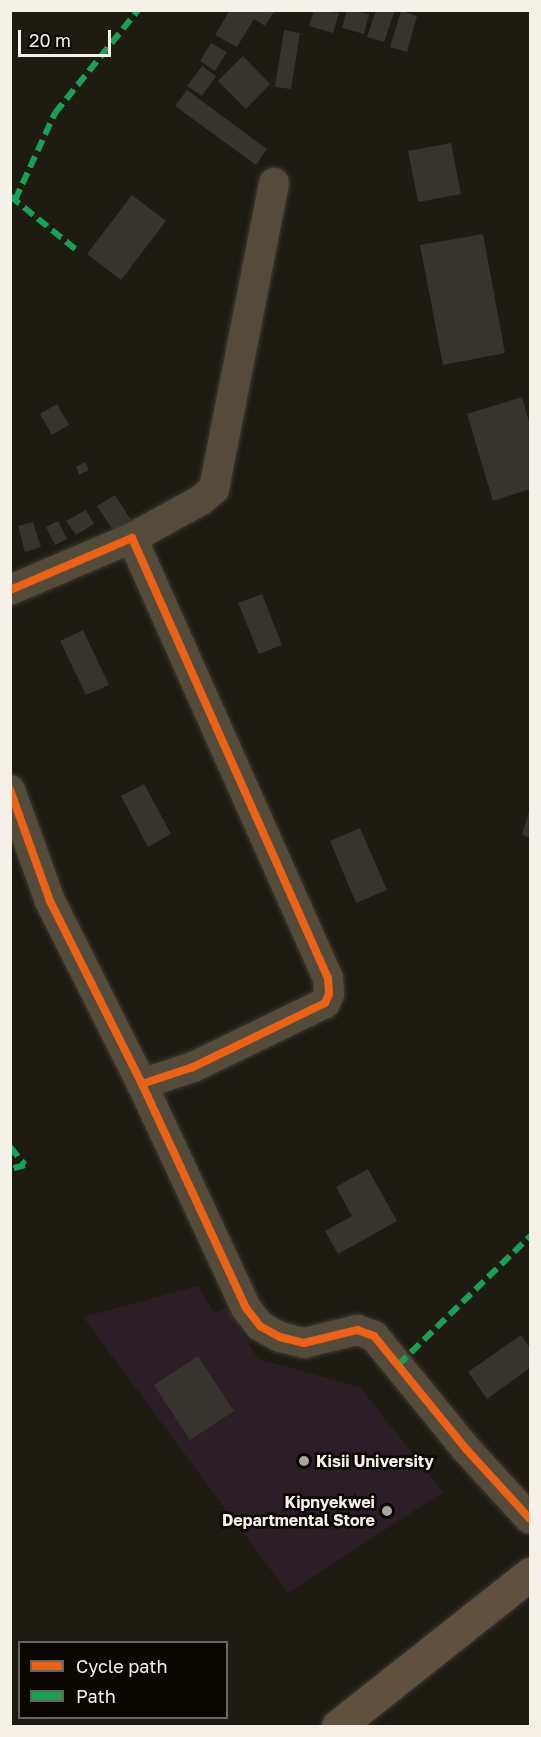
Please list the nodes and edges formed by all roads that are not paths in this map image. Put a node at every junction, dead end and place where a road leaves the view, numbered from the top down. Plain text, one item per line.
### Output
1 (274, 183) dead end
2 (132, 538) junction
3 (10, 590) edge
4 (10, 790) edge
5 (142, 1084) junction
6 (531, 1519) edge
7 (531, 1574) edge
8 (338, 1726) edge

1 - 2 street
2 - 3 street
2 - 5 street
4 - 5 street
5 - 6 street
7 - 8 main road

